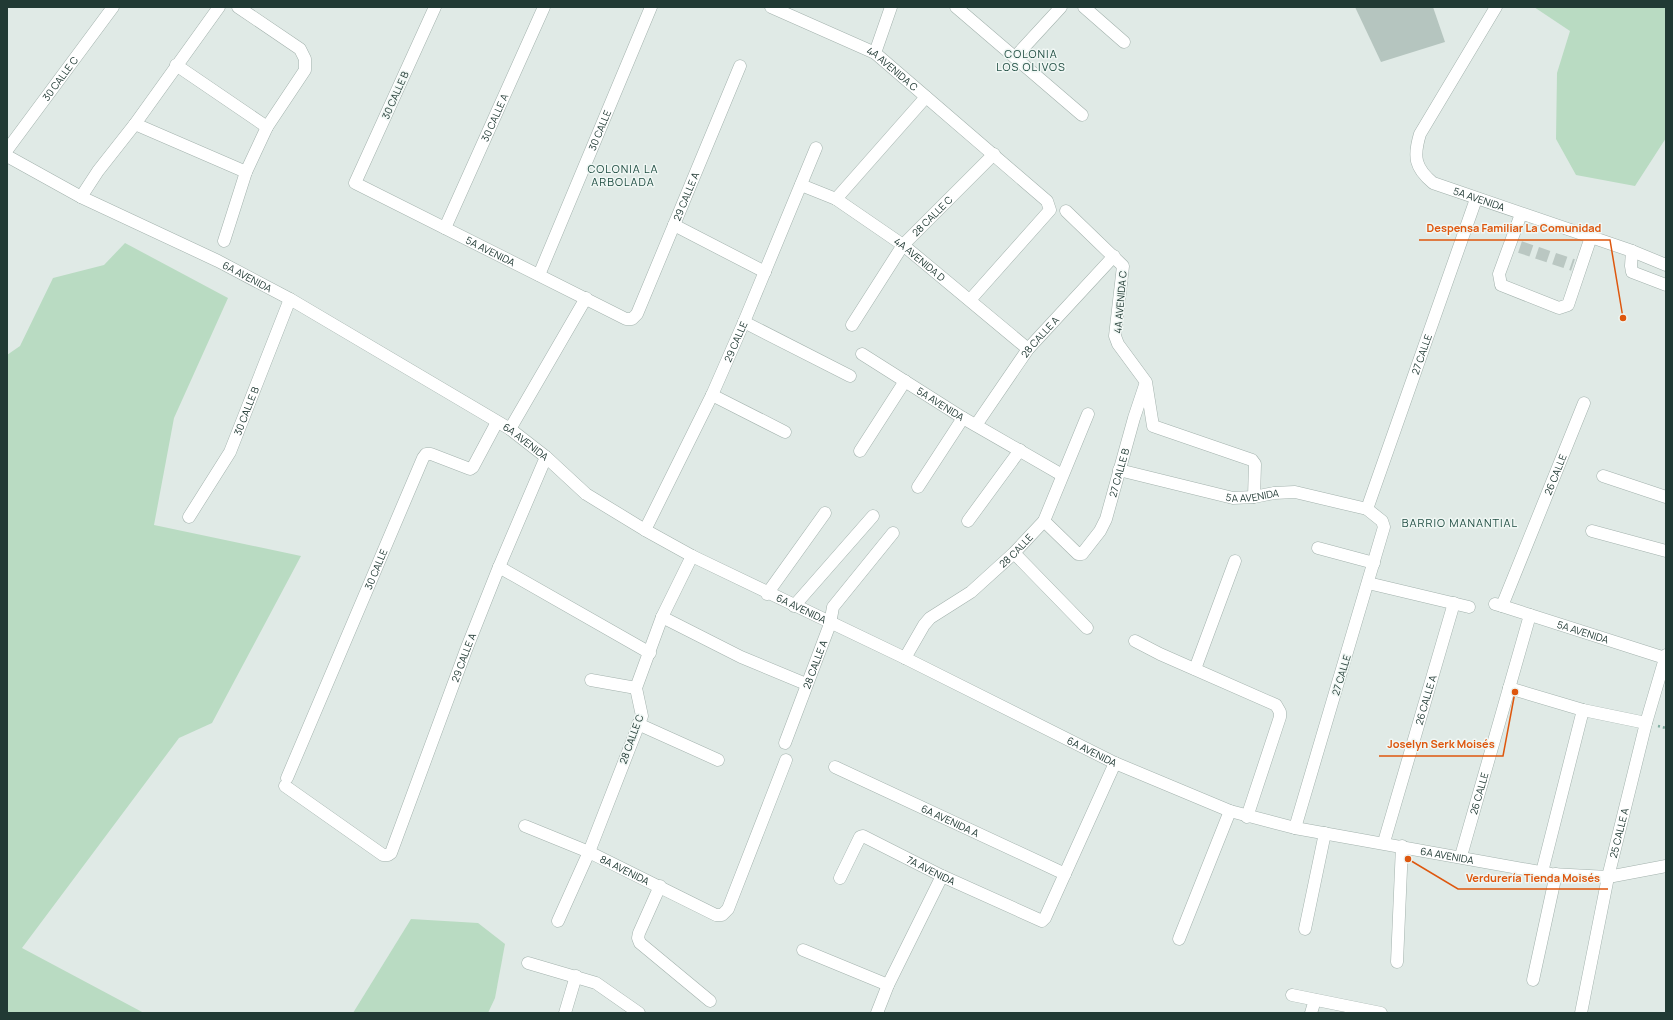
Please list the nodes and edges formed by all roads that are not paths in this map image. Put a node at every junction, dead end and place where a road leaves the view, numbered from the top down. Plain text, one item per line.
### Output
1 (113, 7) edge
2 (219, 7) edge
3 (238, 7) edge
4 (435, 7) edge
5 (544, 7) edge
6 (651, 7) edge
7 (771, 7) edge
8 (891, 7) edge
9 (956, 7) edge
10 (1061, 7) edge
11 (1084, 7) edge
12 (1496, 7) edge
13 (1124, 42) dead end
14 (875, 53) junction
15 (1015, 58) junction
16 (176, 65) junction
17 (740, 66) dead end
18 (926, 97) junction
19 (1082, 115) dead end
20 (135, 124) junction
21 (267, 127) junction
22 (816, 148) dead end
23 (7, 150) edge
24 (994, 154) junction
25 (7, 156) edge
26 (246, 172) junction
27 (355, 183) joint
28 (802, 185) junction
29 (81, 197) junction
30 (836, 199) junction
31 (1476, 199) junction
32 (1066, 212) dead end
33 (1521, 214) junction
34 (674, 226) junction
35 (445, 228) junction
36 (1591, 237) junction
37 (224, 241) dead end
38 (903, 245) junction
39 (1632, 251) junction
40 (1114, 256) junction
41 (1666, 264) edge
42 (765, 272) junction
43 (539, 275) junction
44 (1666, 285) edge
45 (586, 298) junction
46 (290, 299) junction
47 (970, 300) junction
48 (626, 319) joint
49 (744, 322) junction
50 (852, 325) dead end
51 (1028, 349) junction
52 (862, 354) dead end
53 (850, 376) dead end
54 (905, 381) junction
55 (1146, 382) junction
56 (712, 395) junction
57 (1584, 403) dead end
58 (1088, 414) dead end
59 (963, 418) junction
60 (497, 422) junction
61 (976, 425) junction
62 (510, 429) junction
63 (785, 432) dead end
64 (1020, 450) junction
65 (860, 451) dead end
66 (546, 457) junction
67 (1119, 470) junction
68 (1062, 475) junction
69 (1603, 476) dead end
70 (918, 487) dead end
71 (1254, 497) junction
72 (1666, 497) edge
73 (1367, 509) junction
74 (825, 513) dead end
75 (873, 516) dead end
76 (189, 517) dead end
77 (1044, 521) junction
78 (1382, 521) joint
79 (968, 522) dead end
80 (645, 530) junction
81 (1592, 531) dead end
82 (893, 533) dead end
83 (1318, 548) dead end
84 (1666, 551) edge
85 (1014, 553) junction
86 (692, 556) junction
87 (1235, 561) dead end
88 (1374, 562) junction
89 (499, 567) junction
90 (1368, 583) junction
91 (767, 594) junction
92 (1454, 603) junction
93 (1498, 605) joint
94 (794, 606) junction
95 (1469, 607) dead end
96 (1530, 615) junction
97 (662, 617) junction
98 (830, 624) junction
99 (1087, 628) dead end
100 (1135, 641) dead end
101 (650, 653) junction
102 (1665, 657) edge
103 (905, 658) junction
104 (1195, 669) junction
105 (591, 680) dead end
106 (806, 684) junction
107 (636, 688) junction
108 (1509, 688) junction
109 (1583, 710) junction
110 (1646, 723) junction
111 (638, 724) junction
112 (785, 743) dead end
113 (718, 760) dead end
114 (786, 760) dead end
115 (1115, 763) junction
116 (835, 767) dead end
117 (1230, 811) junction
118 (1247, 817) junction
119 (525, 826) dead end
120 (1295, 828) junction
121 (1325, 833) junction
122 (1384, 842) junction
123 (1402, 846) junction
124 (589, 852) junction
125 (383, 855) joint
126 (1461, 856) junction
127 (1666, 866) edge
128 (1542, 872) junction
129 (1065, 874) junction
130 (1556, 874) junction
131 (942, 876) junction
132 (1608, 877) junction
133 (840, 878) dead end
134 (660, 886) junction
135 (558, 921) dead end
136 (1305, 929) dead end
137 (1179, 939) dead end
138 (803, 950) dead end
139 (1397, 962) dead end
140 (528, 963) dead end
141 (576, 976) junction
142 (1533, 980) dead end
143 (888, 985) junction
144 (1292, 995) dead end
145 (1316, 1000) junction
146 (710, 1001) dead end
147 (565, 1013) edge
148 (639, 1013) edge
149 (877, 1013) edge
150 (1311, 1013) edge
151 (1381, 1013) edge
152 (1581, 1013) edge

1 - 23 street, 30 CALLE C
2 - 16 street
3 - 21 street
4 - 27 street, 30 CALLE B
5 - 35 street, 30 CALLE A
6 - 43 street, 30 CALLE
7 - 14 street, 4A AVENIDA C
8 - 14 street
9 - 15 street
10 - 15 street
11 - 13 street
12 - 31 street, 5A AVENIDA
14 - 18 street, 4A AVENIDA C
15 - 19 street
16 - 20 street
16 - 21 street
17 - 34 street, 29 CALLE A
18 - 24 street, 4A AVENIDA C
18 - 30 street
20 - 26 street
20 - 29 street
21 - 26 street
22 - 28 street, 29 CALLE
24 - 38 street, 28 CALLE C
24 - 47 street, 4A AVENIDA C
25 - 29 street, 6A AVENIDA
26 - 37 street
27 - 35 street, 5A AVENIDA
28 - 30 street, 4A AVENIDA D
28 - 42 street, 29 CALLE
29 - 46 street, 6A AVENIDA
30 - 38 street, 4A AVENIDA D
31 - 33 street, 5A AVENIDA
31 - 73 street, 27 CALLE
32 - 40 street, 4A AVENIDA C
33 - 36 street, 5A AVENIDA
33 - 36 street
34 - 42 street
34 - 48 street, 29 CALLE A
35 - 43 street, 5A AVENIDA
36 - 39 street, 5A AVENIDA
38 - 47 street, 4A AVENIDA D
38 - 50 street, 28 CALLE C
39 - 41 street, 5A AVENIDA
39 - 44 street
40 - 51 street, 28 CALLE A
40 - 55 street, 4A AVENIDA C
42 - 49 street, 29 CALLE
43 - 45 street, 5A AVENIDA
45 - 48 street, 5A AVENIDA
45 - 62 street
46 - 60 street, 6A AVENIDA
46 - 76 street, 30 CALLE B
47 - 51 street, 4A AVENIDA D
49 - 53 street
49 - 56 street, 29 CALLE
51 - 61 street, 28 CALLE A
52 - 54 street, 5A AVENIDA
54 - 59 street, 5A AVENIDA
54 - 65 street
55 - 67 street, 27 CALLE B
55 - 71 street, 4A AVENIDA C
56 - 63 street
56 - 80 street, 29 CALLE
57 - 93 street, 26 CALLE
58 - 68 street, 28 CALLE
59 - 61 street, 5A AVENIDA
59 - 70 street
60 - 62 street, 6A AVENIDA
60 - 125 street, 30 CALLE
61 - 64 street, 5A AVENIDA
62 - 66 street, 6A AVENIDA
64 - 68 street, 5A AVENIDA
64 - 79 street
66 - 80 street, 6A AVENIDA
66 - 89 street, 29 CALLE A
67 - 71 street, 5A AVENIDA
67 - 77 street, 27 CALLE B
68 - 77 street, 28 CALLE
69 - 72 street
71 - 73 street, 5A AVENIDA
73 - 78 street, 5A AVENIDA
74 - 91 street
75 - 94 street
77 - 85 street, 28 CALLE
78 - 88 street, 27 CALLE
80 - 86 street, 6A AVENIDA
81 - 84 street
82 - 98 street, 28 CALLE A
83 - 88 street
85 - 99 street
85 - 103 street, 28 CALLE
86 - 91 street, 6A AVENIDA
86 - 97 street
87 - 104 street
88 - 90 street, 27 CALLE
89 - 101 street
89 - 125 street, 29 CALLE A
90 - 92 street
90 - 120 street, 27 CALLE
91 - 94 street, 6A AVENIDA
92 - 95 street
92 - 122 street, 26 CALLE A
93 - 96 street, 5A AVENIDA
94 - 98 street, 6A AVENIDA
96 - 102 street, 5A AVENIDA
96 - 108 street, 26 CALLE
97 - 101 street
97 - 106 street
98 - 103 street, 6A AVENIDA
98 - 106 street, 28 CALLE A
100 - 104 street
101 - 107 street
102 - 110 street, 25 CALLE A
103 - 115 street, 6A AVENIDA
104 - 118 street
105 - 107 street
106 - 112 street, 28 CALLE A
107 - 111 street, 28 CALLE C
108 - 109 street
108 - 126 street, 26 CALLE
109 - 110 street
109 - 128 street
110 - 132 street, 25 CALLE A
111 - 113 street
111 - 124 street, 28 CALLE C
114 - 134 street, 8A AVENIDA
115 - 117 street, 6A AVENIDA
115 - 129 street
116 - 129 street, 6A AVENIDA A
117 - 118 street, 6A AVENIDA
117 - 137 street
118 - 120 street, 6A AVENIDA
119 - 124 street, 8A AVENIDA
120 - 121 street, 6A AVENIDA
121 - 122 street, 6A AVENIDA
121 - 136 street
122 - 123 street, 6A AVENIDA
123 - 126 street, 6A AVENIDA
123 - 139 street
124 - 134 street, 8A AVENIDA
124 - 135 street, 28 CALLE C
126 - 128 street, 6A AVENIDA
127 - 132 street, 6A AVENIDA
128 - 130 street, 6A AVENIDA
129 - 131 street, 7A AVENIDA
130 - 132 street, 6A AVENIDA
130 - 142 street
131 - 133 street, 7A AVENIDA
131 - 143 street
132 - 152 street, 25 CALLE A
134 - 146 street
138 - 143 street
140 - 141 street
141 - 147 street
141 - 148 street
143 - 149 street
144 - 145 street
145 - 150 street
145 - 151 street

